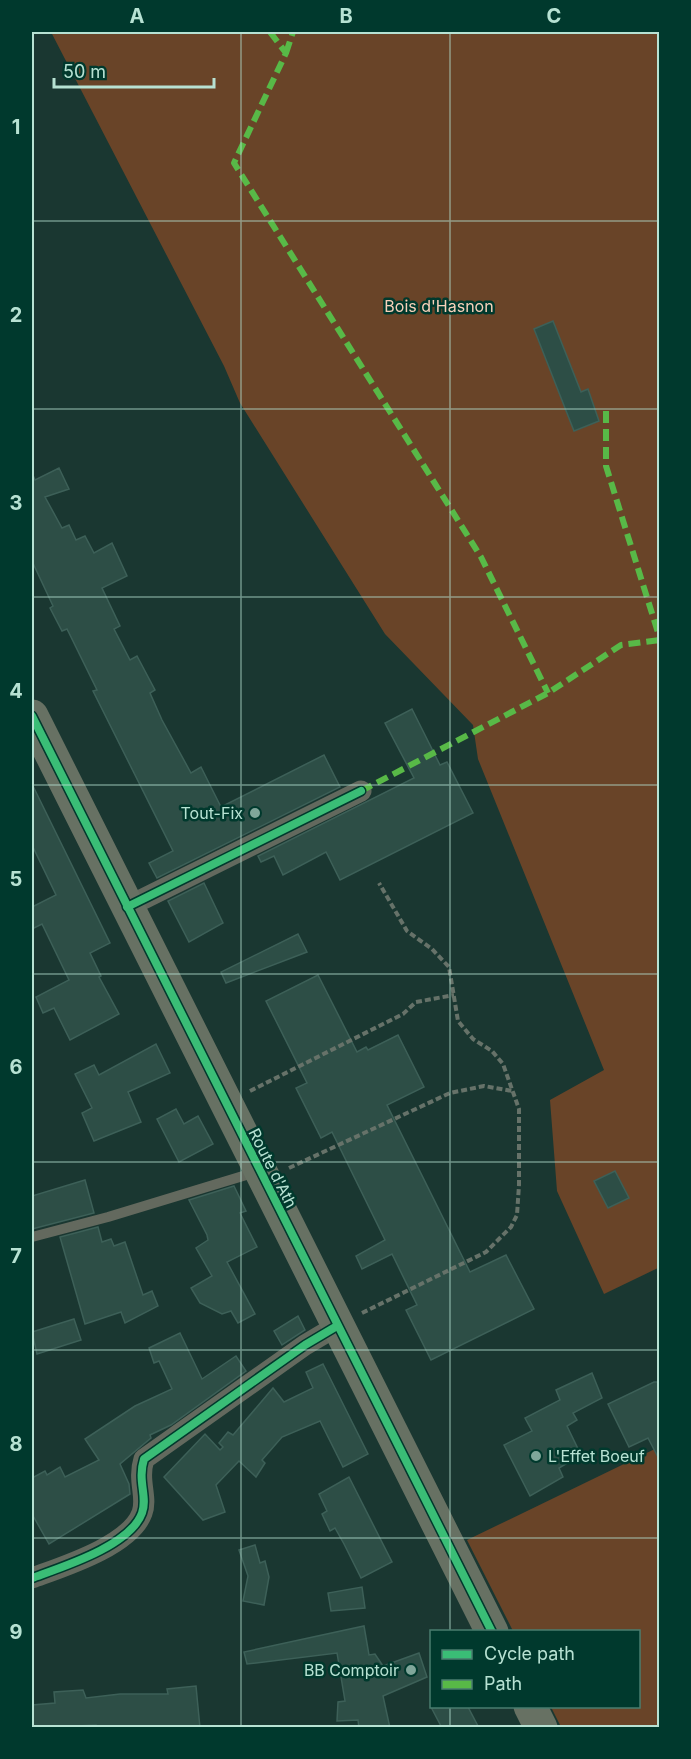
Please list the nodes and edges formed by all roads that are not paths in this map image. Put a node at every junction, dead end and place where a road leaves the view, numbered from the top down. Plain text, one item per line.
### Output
1 (32, 716) edge
2 (361, 791) dead end
3 (127, 907) junction
4 (261, 1175) junction
5 (32, 1237) edge
6 (337, 1326) junction
7 (32, 1578) edge
8 (491, 1630) edge
9 (531, 1708) edge
10 (541, 1728) edge

1 - 3 main road, Route d'Ath
2 - 3 street
3 - 4 main road, Route d'Ath
4 - 5 lane
4 - 6 main road, Route d'Ath
6 - 7 street
6 - 8 main road, Route d'Ath
9 - 10 main road

